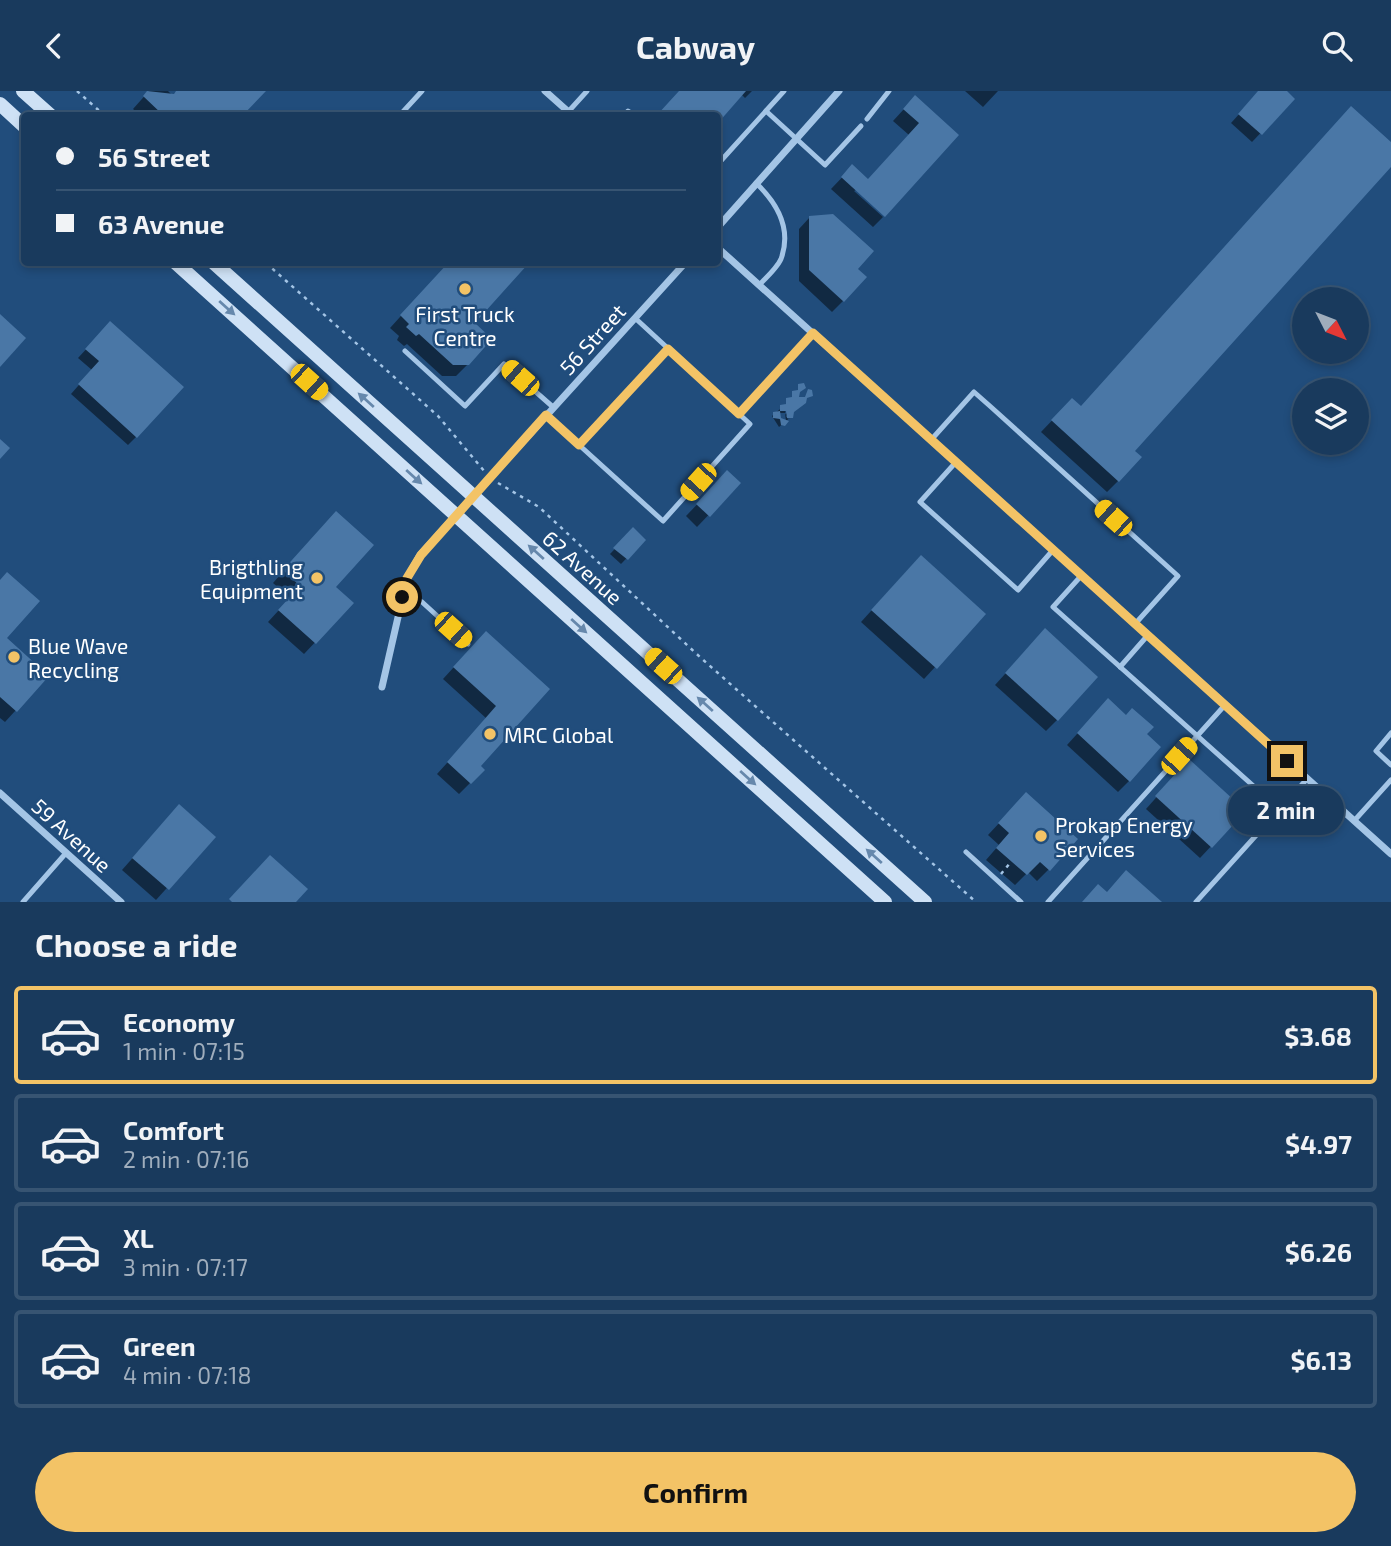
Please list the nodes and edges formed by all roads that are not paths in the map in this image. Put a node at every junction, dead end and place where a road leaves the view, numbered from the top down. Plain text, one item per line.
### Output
1 (23, 91) edge
2 (422, 91) edge
3 (545, 91) edge
4 (587, 91) edge
5 (784, 91) edge
6 (839, 91) edge
7 (889, 91) edge
8 (0, 104) edge
9 (766, 111) junction
10 (47, 112) edge
11 (403, 112) edge
12 (568, 112) edge
13 (571, 112) edge
14 (867, 119) dead end
15 (21, 123) edge
16 (861, 126) dead end
17 (796, 139) junction
18 (721, 161) edge
19 (756, 183) junction
20 (721, 224) edge
21 (721, 251) edge
22 (179, 266) edge
23 (217, 266) edge
24 (682, 266) edge
25 (759, 285) junction
26 (635, 318) junction
27 (813, 333) junction
28 (668, 349) junction
29 (405, 351) dead end
30 (553, 407) junction
31 (739, 414) junction
32 (546, 415) junction
33 (931, 440) junction
34 (579, 445) junction
35 (956, 462) junction
36 (472, 496) junction
37 (455, 514) junction
38 (1053, 550) junction
39 (1081, 576) junction
40 (402, 597) junction
41 (1135, 624) junction
42 (1148, 635) junction
43 (468, 644) dead end
44 (1120, 667) junction
45 (382, 687) dead end
46 (1225, 705) junction
47 (1391, 733) edge
48 (1198, 736) junction
49 (1391, 765) edge
50 (1307, 779) junction
51 (1391, 780) edge
52 (0, 793) edge
53 (1268, 799) dead end
54 (1354, 821) junction
55 (966, 852) dead end
56 (66, 853) junction
57 (1391, 854) edge
58 (23, 902) edge
59 (121, 902) edge
60 (885, 902) edge
61 (925, 902) edge
62 (1021, 902) edge
63 (1048, 902) edge
64 (1196, 902) edge

1 - 10 main road
2 - 11 lane
3 - 12 street
4 - 13 lane
5 - 9 lane
6 - 17 street
7 - 14 lane
8 - 15 main road
9 - 17 lane
9 - 18 lane
16 - 17 lane
17 - 19 street
19 - 20 street
19 - 25 lane
21 - 25 street
22 -> 37 main road
36 -> 23 main road, 62 Avenue
24 - 26 street, 56 Street
25 - 27 street
26 - 28 lane
26 - 30 street, 56 Street
27 - 31 lane
27 - 33 street
28 - 31 lane
28 - 34 lane
29 - 30 lane
30 - 32 street, 56 Street
31 - 34 lane
32 - 34 lane
32 - 36 street, 56 Street
33 - 35 street
33 - 41 lane
35 - 38 street
35 - 38 lane
36 - 37 street, 56 Street
61 -> 36 main road, 62 Avenue
37 - 40 street, 56 Street
37 -> 60 main road
38 - 39 street
39 - 41 street
39 - 44 lane
40 - 43 lane
40 - 45 street, 56 Street
41 - 42 street
42 - 44 lane
42 - 46 street
44 - 48 lane
46 - 48 lane
46 - 50 street
47 - 49 lane
48 - 53 lane
48 - 63 lane
50 - 54 street
50 - 64 lane
51 - 54 lane
52 - 56 street, 59 Avenue
54 - 57 street
55 - 62 lane
56 - 58 lane
56 - 59 street, 59 Avenue

